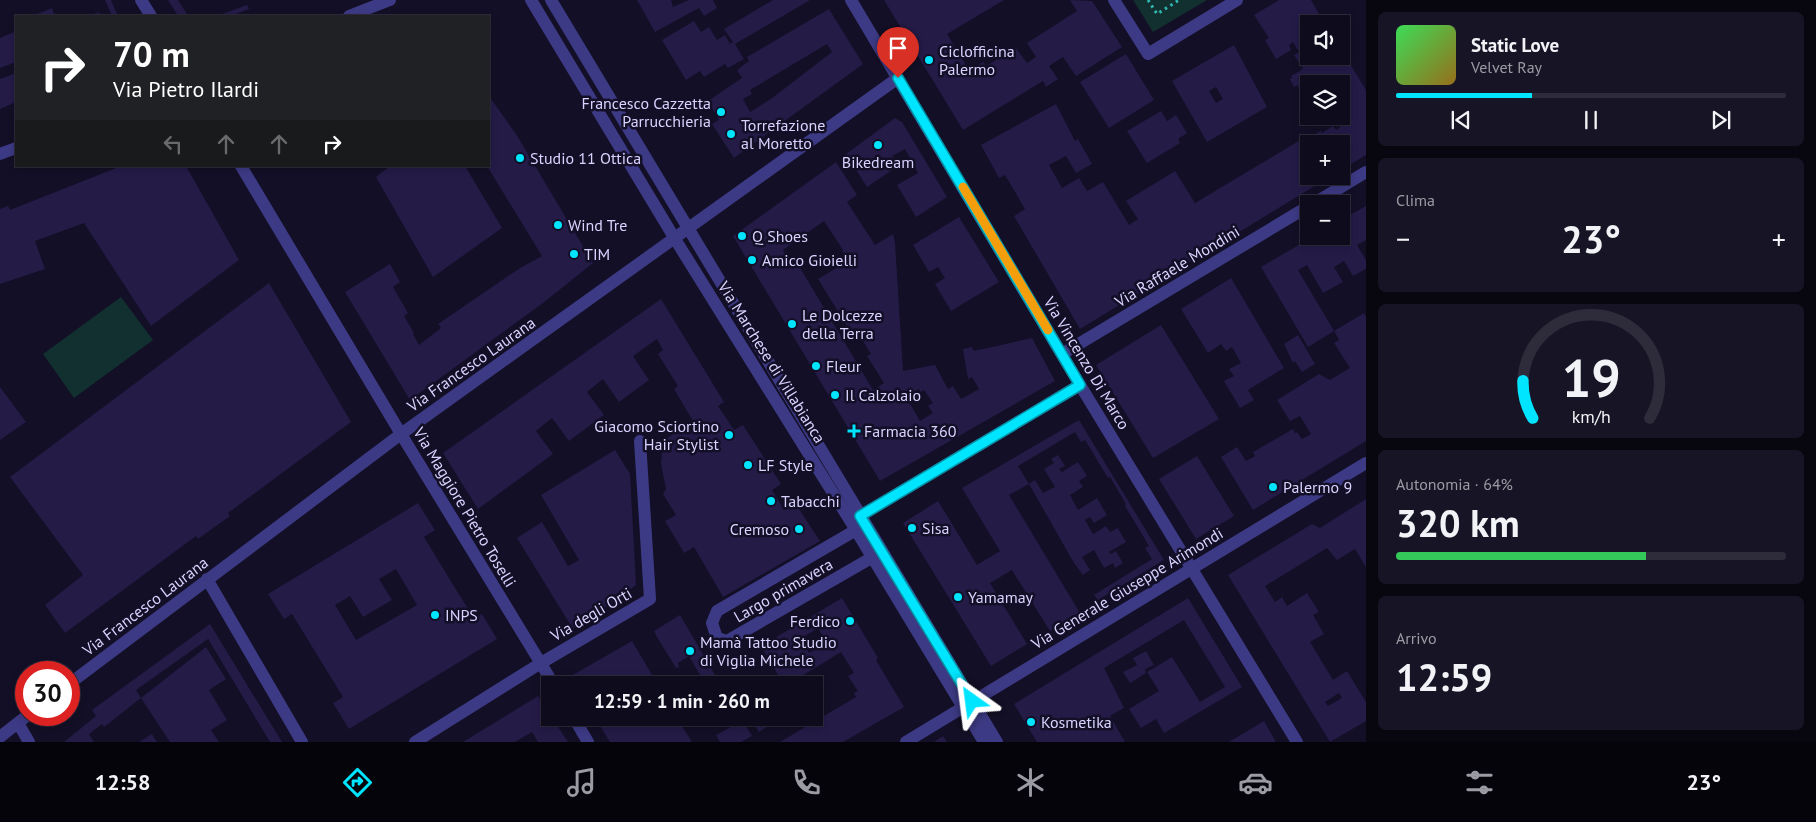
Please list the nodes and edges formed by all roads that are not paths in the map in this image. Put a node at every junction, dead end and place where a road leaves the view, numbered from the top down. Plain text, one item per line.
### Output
1 (141, 0) edge
2 (390, 0) edge
3 (531, 0) edge
4 (551, 0) edge
5 (851, 0) edge
6 (1114, 0) edge
7 (1237, 0) edge
8 (150, 15) edge
9 (352, 15) edge
10 (898, 78) junction
11 (15, 148) edge
12 (0, 154) edge
13 (242, 167) edge
14 (1366, 172) edge
15 (1328, 195) edge
16 (1300, 211) edge
17 (688, 229) junction
18 (676, 239) junction
19 (1062, 354) junction
20 (1080, 385) junction
21 (401, 434) junction
22 (640, 441) dead end
23 (1366, 463) edge
24 (856, 523) junction
25 (872, 557) junction
26 (1191, 568) junction
27 (207, 579) junction
28 (541, 662) junction
29 (80, 676) edge
30 (549, 676) edge
31 (968, 704) junction
32 (15, 725) edge
33 (25, 726) edge
34 (579, 726) edge
35 (0, 737) edge
36 (29, 742) edge
37 (302, 742) edge
38 (415, 742) edge
39 (588, 742) edge
40 (906, 742) edge
41 (984, 742) edge
42 (997, 742) edge
43 (1297, 742) edge

1 - 8 street
2 - 9 street
3 - 18 street, Via Marchese di Villabianca
4 - 17 street, Via Marchese di Villabianca
5 - 10 street, Via Vincenzo Di Marco
6 - 7 street
10 - 17 street, Via Francesco Laurana
10 - 19 street, Via Vincenzo Di Marco
11 - 12 street
13 - 21 street, Via Maggiore Pietro Toselli
14 - 15 street
16 - 19 street, Via Raffaele Mondini
17 - 18 street, Via Francesco Laurana
17 - 24 street, Via Marchese di Villabianca
18 - 21 street, Via Francesco Laurana
18 - 24 street, Via Marchese di Villabianca
19 - 20 street, Via Vincenzo Di Marco
20 - 24 street
20 - 26 street, Via Vincenzo Di Marco
21 - 27 street, Via Francesco Laurana
21 - 28 street, Via Maggiore Pietro Toselli
22 - 28 street, Via degli Orti
23 - 26 street, Via Generale Giuseppe Arimondi
24 - 25 street, Via Marchese di Villabianca
24 - 25 street, Largo primavera
24 - 31 street, Via Marchese di Villabianca
25 - 31 street, Via Marchese di Villabianca
26 - 31 street, Via Generale Giuseppe Arimondi
26 - 43 street, Via Vincenzo Di Marco
27 - 29 street, Via Francesco Laurana
27 - 37 street
28 - 30 street, Via Maggiore Pietro Toselli
28 - 38 street, Via degli Orti
31 - 40 street, Via Generale Giuseppe Arimondi
31 - 41 street, Via Marchese di Villabianca
31 - 42 street, Via Marchese di Villabianca
32 - 35 street
33 - 36 street
34 - 39 street

